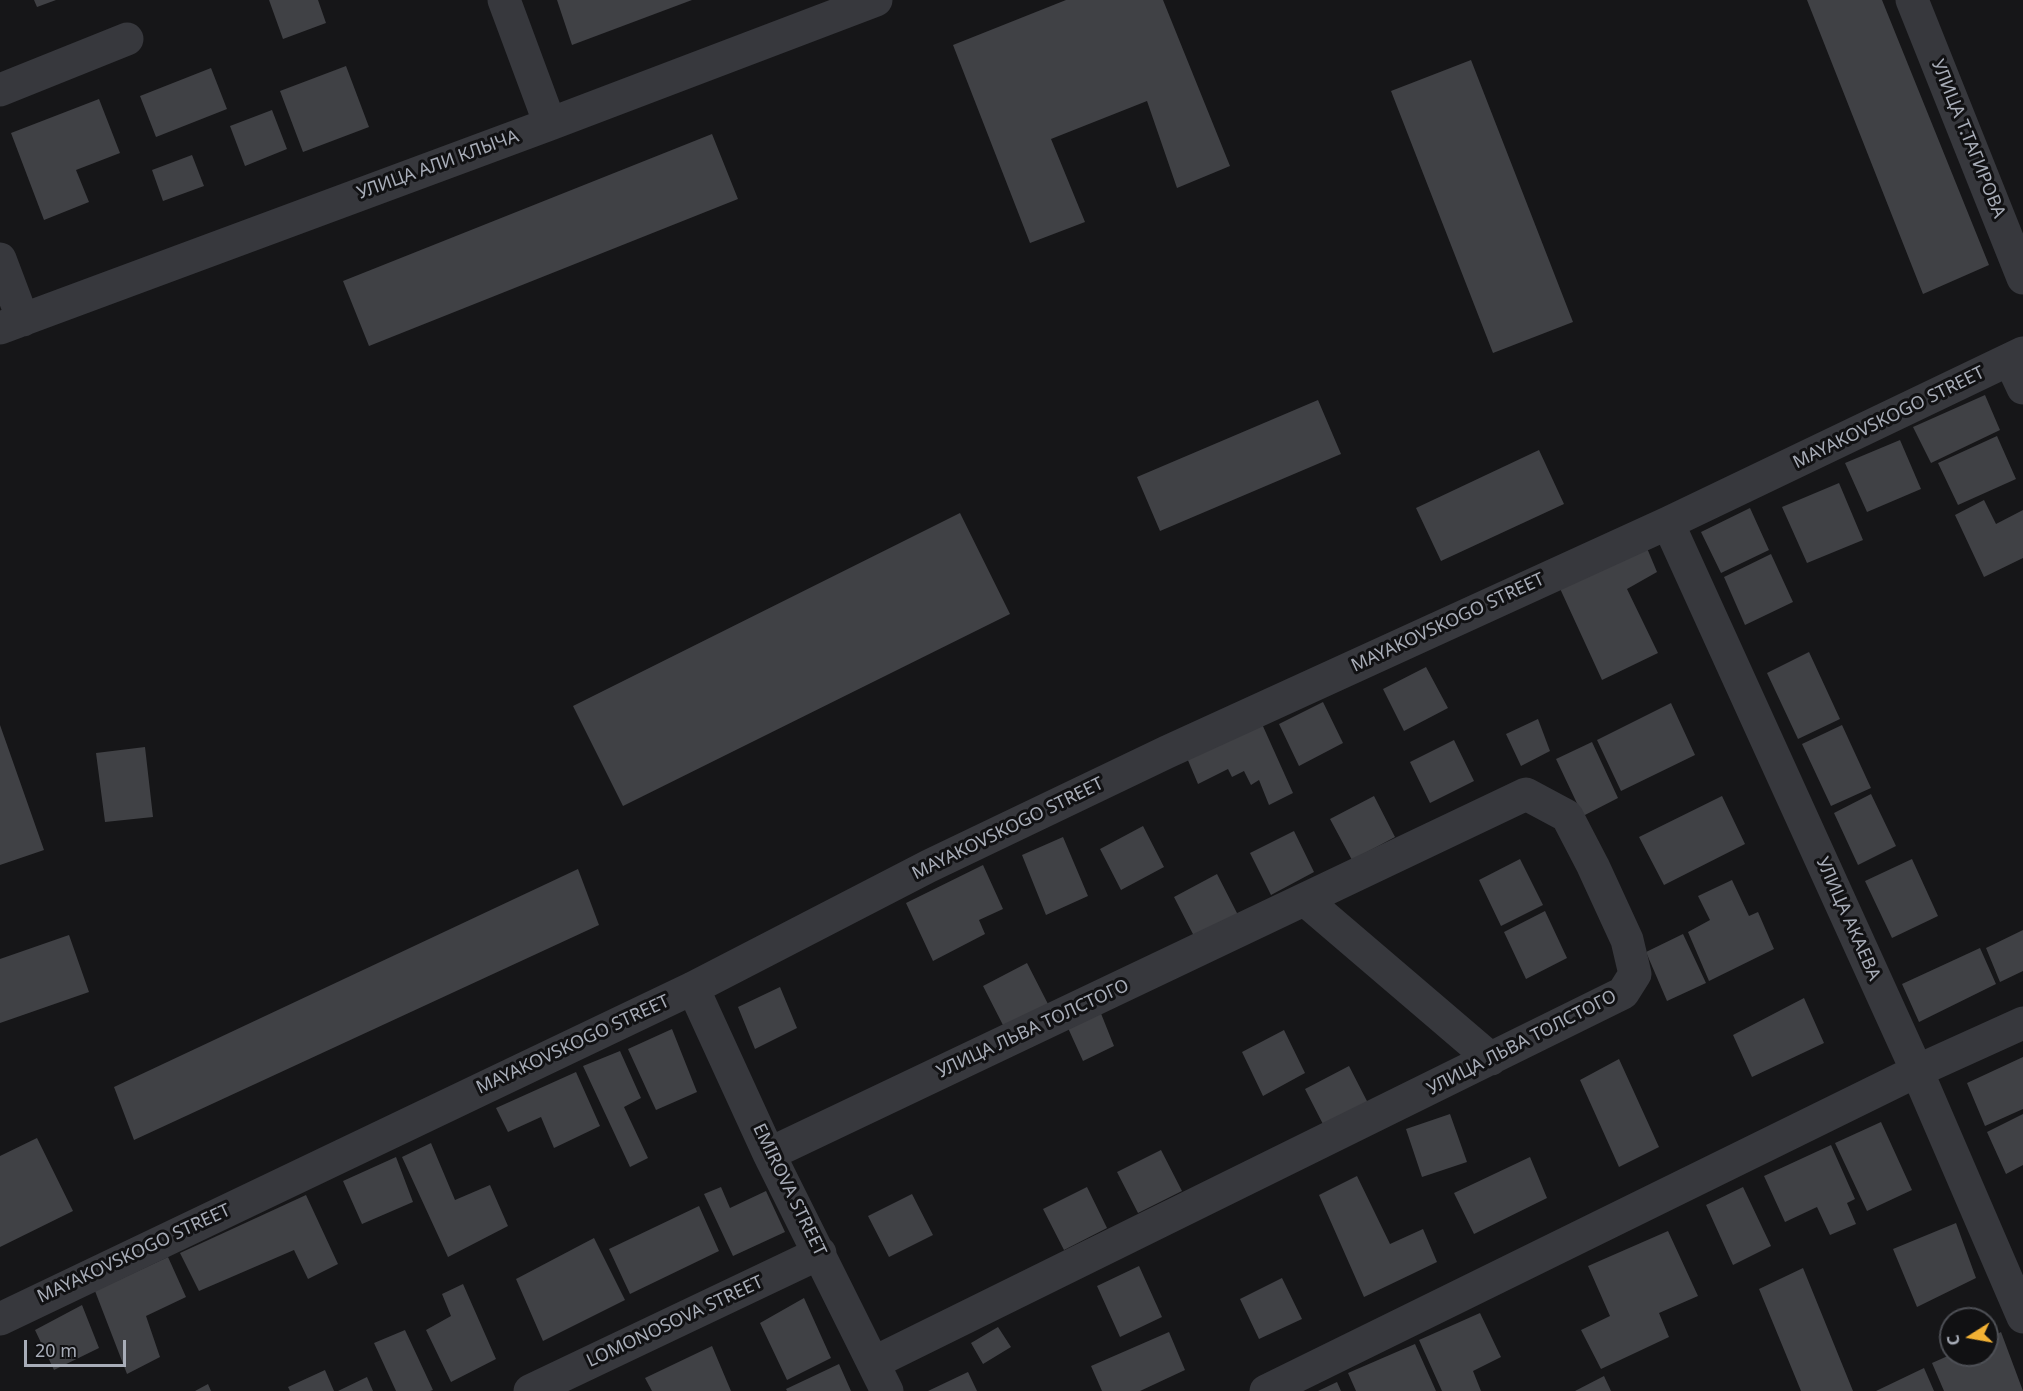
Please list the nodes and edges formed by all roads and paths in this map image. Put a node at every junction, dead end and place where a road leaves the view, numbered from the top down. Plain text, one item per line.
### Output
1 (504, 0) edge
2 (876, 0) edge
3 (1912, 0) edge
4 (127, 39) dead end
5 (0, 90) edge
6 (550, 124) junction
7 (0, 259) edge
8 (2023, 278) edge
9 (12, 324) edge
10 (2019, 367) edge
11 (1668, 523) junction
12 (1305, 900) junction
13 (693, 988) junction
14 (2023, 1023) edge
15 (1491, 1059) junction
16 (1917, 1071) junction
17 (769, 1154) junction
18 (820, 1252) junction
19 (2023, 1317) edge
20 (0, 1318) edge
21 (880, 1377) edge
22 (530, 1391) edge
23 (1266, 1391) edge

1 - 6 street
2 - 6 street, УЛИЦА АЛИ КЛЫЧА
3 - 8 street, УЛИЦА Т.ТАГИРОВА
4 - 5 street
6 - 9 street, УЛИЦА АЛИ КЛЫЧА
7 - 9 street
10 - 11 street, MAYAKOVSKOGO STREET
11 - 13 street, MAYAKOVSKOGO STREET
11 - 16 street, УЛИЦА АКАЕВА
12 - 15 street
12 - 15 street, УЛИЦА ЛЬВА ТОЛСТОГО
12 - 17 street, УЛИЦА ЛЬВА ТОЛСТОГО
13 - 17 street, EMIROVA STREET
13 - 20 street, MAYAKOVSKOGO STREET
14 - 16 street
15 - 21 street, УЛИЦА ЛЬВА ТОЛСТОГО
16 - 19 street, УЛИЦА АКАЕВА
16 - 23 street
17 - 18 street, EMIROVA STREET
18 - 21 street, EMIROVA STREET
18 - 22 street, LOMONOSOVA STREET

